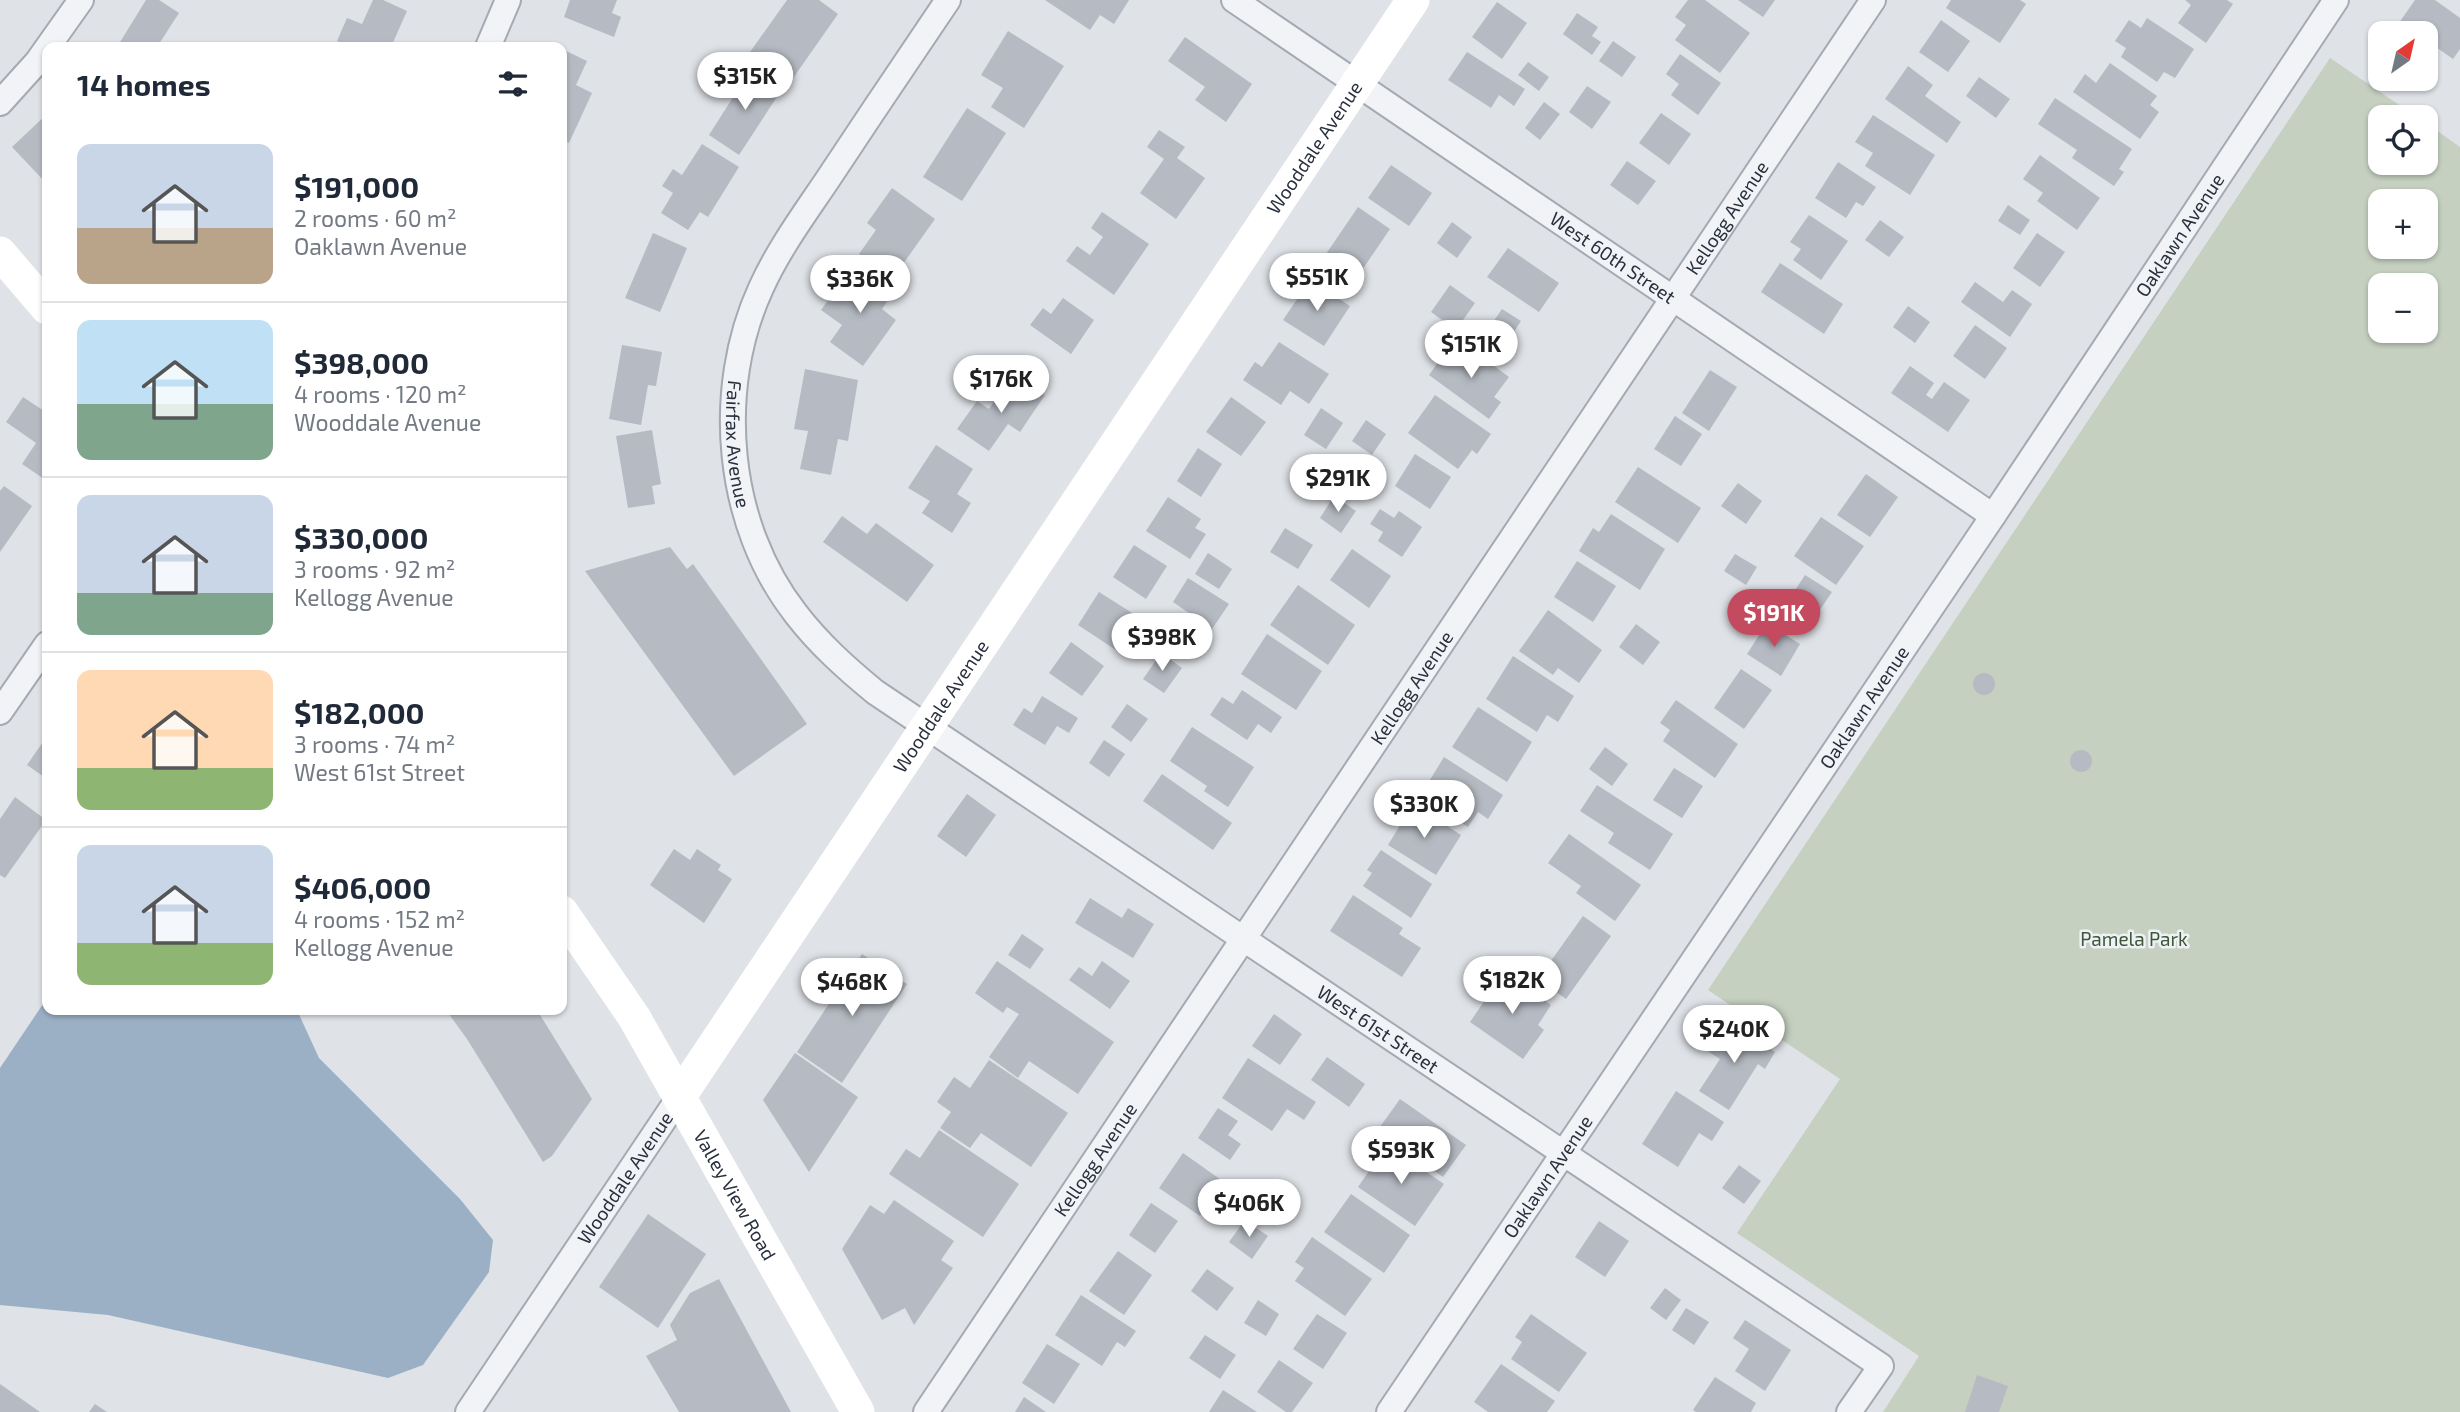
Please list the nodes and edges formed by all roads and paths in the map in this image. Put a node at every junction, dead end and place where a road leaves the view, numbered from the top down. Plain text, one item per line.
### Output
1 (80, 0) edge
2 (508, 0) edge
3 (948, 0) edge
4 (1234, 0) edge
5 (1413, 0) edge
6 (1874, 0) edge
7 (2336, 0) edge
8 (51, 42) edge
9 (490, 42) edge
10 (42, 55) edge
11 (1357, 84) junction
12 (0, 103) edge
13 (0, 253) edge
14 (1673, 299) junction
15 (42, 301) edge
16 (1993, 516) junction
17 (42, 652) edge
18 (875, 692) joint
19 (0, 712) edge
20 (928, 725) junction
21 (567, 919) edge
22 (1244, 938) junction
23 (680, 1096) junction
24 (1565, 1154) junction
25 (468, 1412) edge
26 (858, 1412) edge
27 (926, 1412) edge
28 (1389, 1412) edge
29 (1849, 1412) edge

1 - 8 street
2 - 9 street
3 - 18 street, Fairfax Avenue
4 - 11 street, West 60th Street
5 - 11 street, Wooddale Avenue
6 - 14 street, Kellogg Avenue
7 - 16 street, Oaklawn Avenue
10 - 12 street
11 - 14 street, West 60th Street
11 - 20 street, Wooddale Avenue
13 - 15 street
14 - 16 street, West 60th Street
14 - 22 street, Kellogg Avenue
16 - 24 street, Oaklawn Avenue
17 - 19 street
18 - 20 street, West 61st Street
20 - 22 street, West 61st Street
20 - 23 street, Wooddale Avenue
21 - 23 street, Valley View Road
22 - 24 street, West 61st Street
22 - 27 street, Kellogg Avenue
23 - 25 street, Wooddale Avenue
23 - 26 street, Valley View Road
24 - 28 street, Oaklawn Avenue
24 - 29 street, West 61st Street

